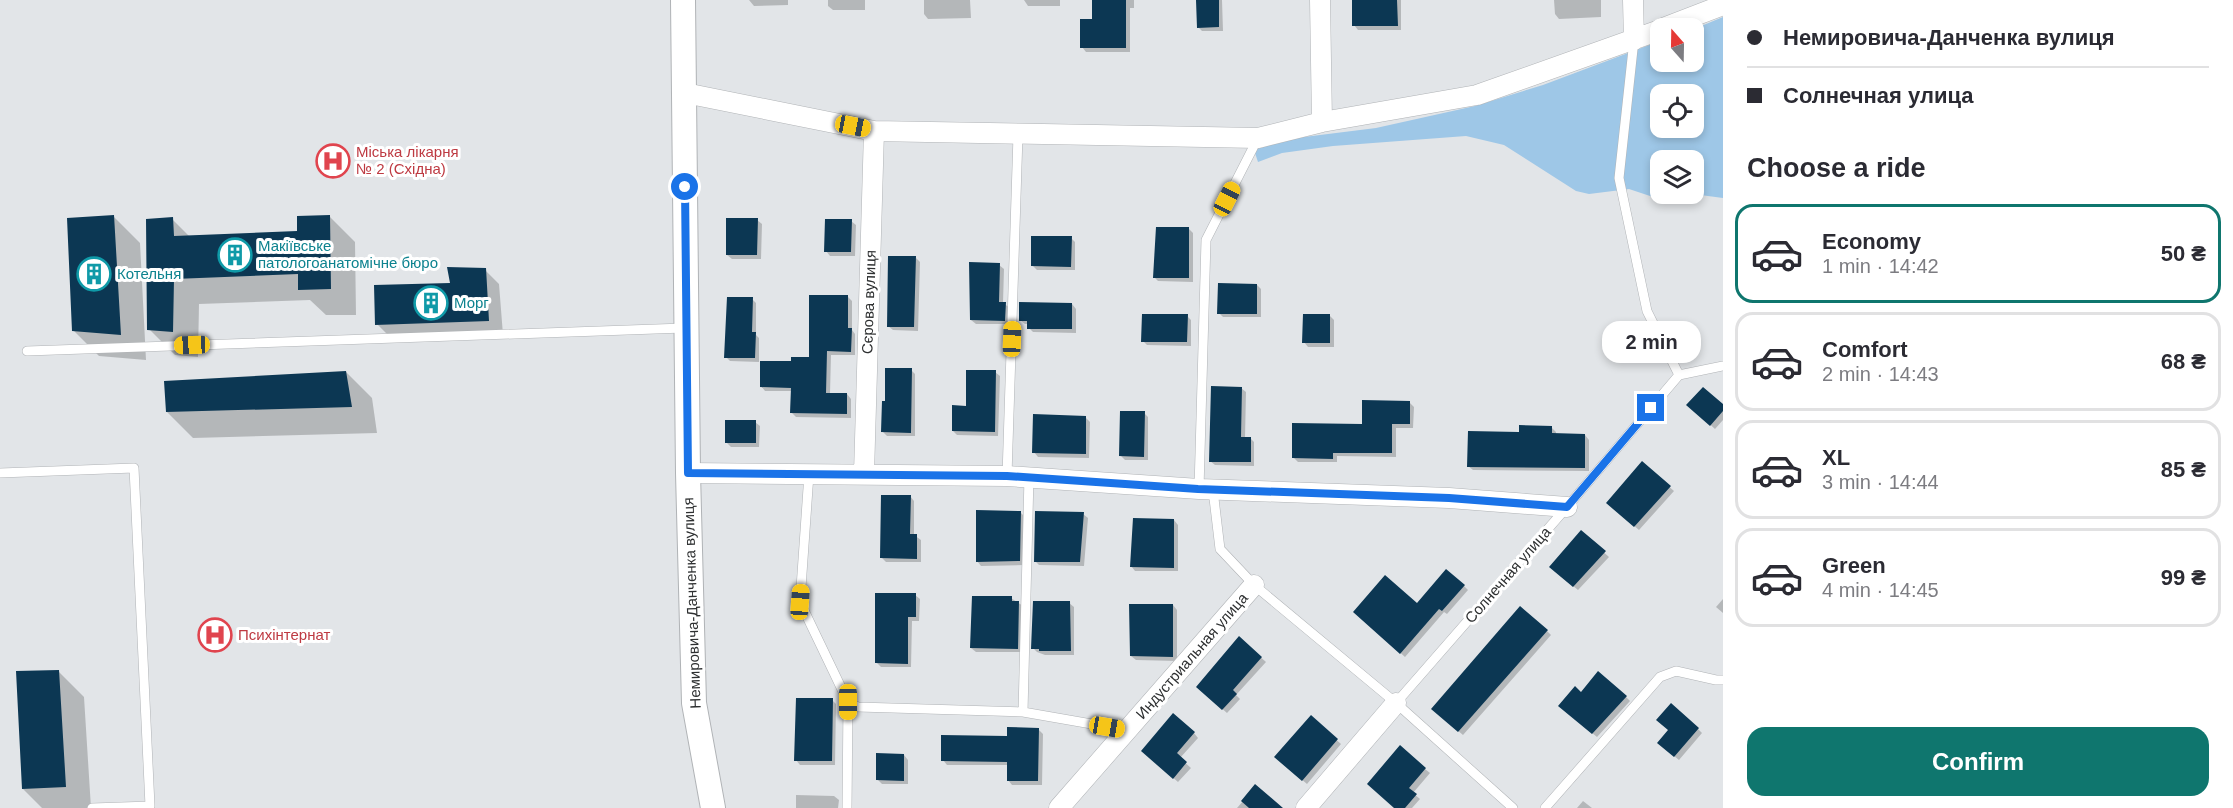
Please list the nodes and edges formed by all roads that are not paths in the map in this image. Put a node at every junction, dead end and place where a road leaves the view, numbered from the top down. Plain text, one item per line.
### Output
1 (683, 0) edge
2 (1320, 0) edge
3 (1633, 0) edge
4 (1723, 5) edge
5 (1690, 18) edge
6 (1650, 34) edge
7 (1634, 40) junction
8 (685, 93) junction
9 (1322, 122) junction
10 (874, 131) junction
11 (1018, 135) junction
12 (1258, 138) junction
13 (686, 328) junction
14 (27, 351) dead end
15 (1723, 366) edge
16 (1678, 375) junction
17 (0, 473) edge
18 (688, 473) junction
19 (809, 474) junction
20 (864, 474) junction
21 (1007, 476) junction
22 (1029, 477) junction
23 (1206, 490) junction
24 (1567, 507) junction
25 (1254, 585) junction
26 (1723, 680) edge
27 (848, 702) junction
28 (1396, 703) junction
29 (1023, 712) junction
30 (1129, 730) junction
31 (92, 808) edge
32 (714, 808) edge
33 (847, 808) edge
34 (1059, 808) edge
35 (1306, 808) edge
36 (1514, 808) edge
37 (1545, 808) edge

1 - 8 street, Немировича-Данченка вулиця
2 - 9 street
3 - 7 street
4 - 5 street
6 - 7 street
7 - 9 street
7 - 16 lane
8 - 10 street
8 - 13 street, Немировича-Данченка вулиця
9 - 12 street
10 - 11 street
10 - 20 street, Сєрова вулиця
11 - 12 street
11 - 21 lane
12 - 23 lane
13 - 14 lane
13 - 18 street, Немировича-Данченка вулиця
15 - 16 lane
16 - 24 lane, Солнечная улица
17 - 31 lane
18 - 19 street
18 - 32 street, Немировича-Данченка вулиця
19 - 20 street
19 - 27 lane
20 - 21 street
21 - 22 street
22 - 23 street
22 - 29 lane
23 - 24 street
23 - 25 lane
24 - 28 lane, Солнечная улица
25 - 28 lane
25 - 30 street, Индустриальная улица
26 - 37 lane
27 - 29 lane
27 - 33 lane
28 - 35 street, Солнечная улица
28 - 36 lane
29 - 30 lane
30 - 34 street, Индустриальная улица

